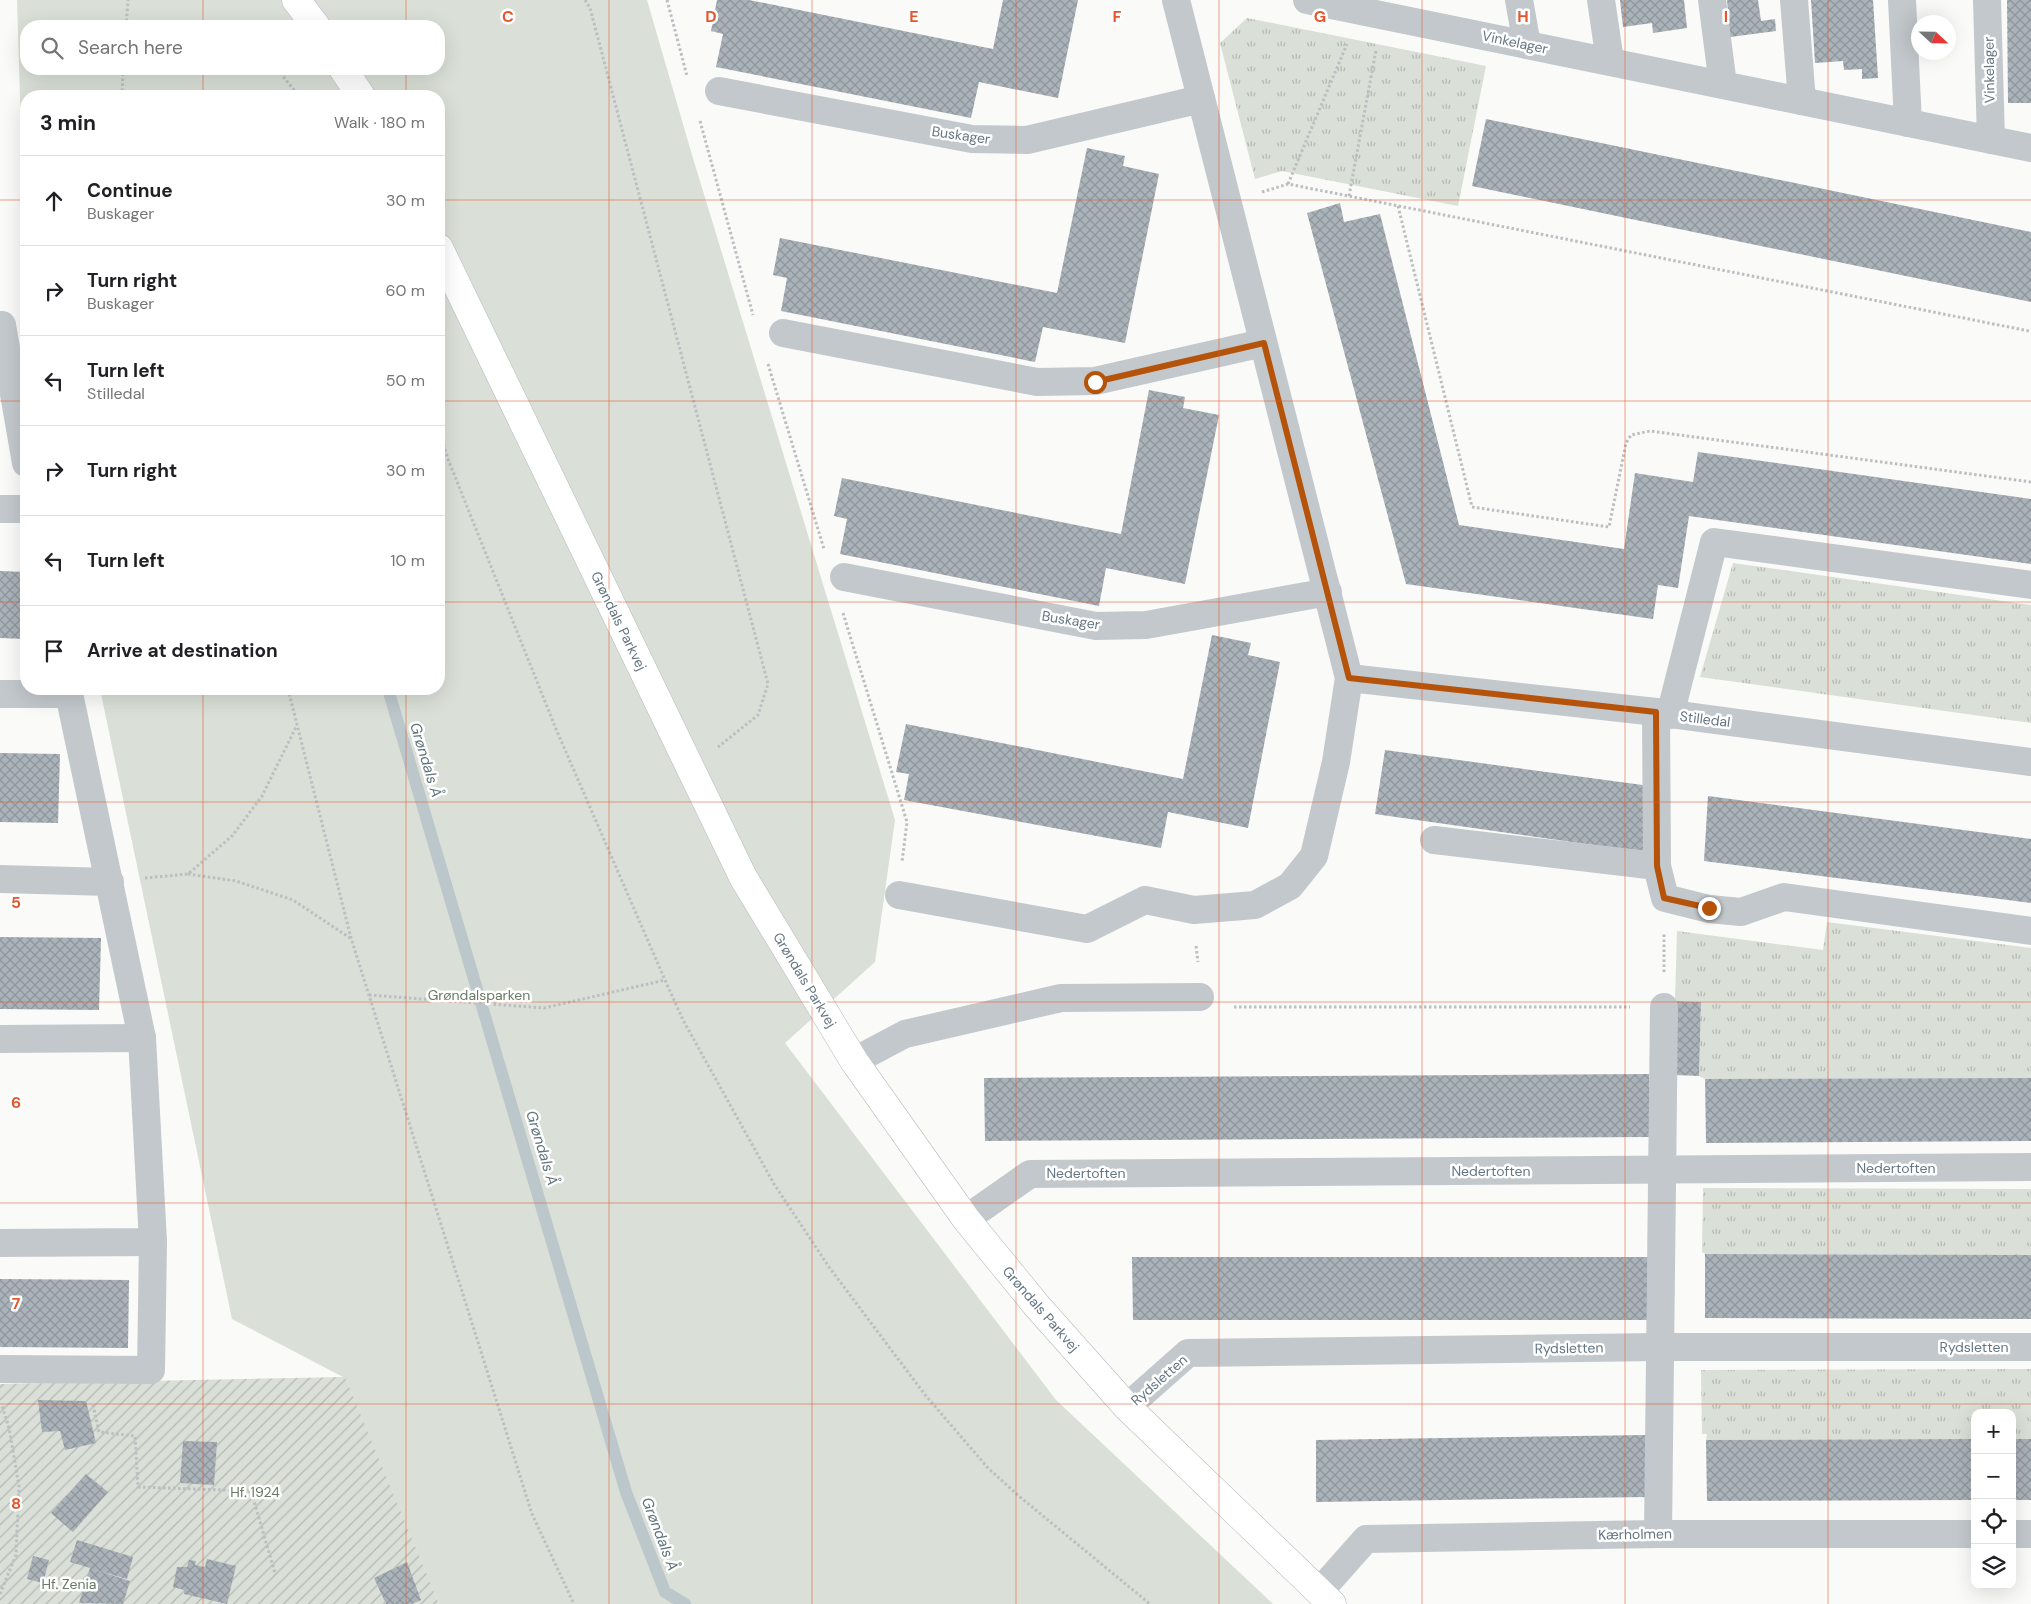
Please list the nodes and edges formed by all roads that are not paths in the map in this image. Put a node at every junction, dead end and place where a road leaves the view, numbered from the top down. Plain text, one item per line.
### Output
1 (296, 0) edge
2 (1176, 0) edge
3 (1307, 0) edge
4 (1519, 0) edge
5 (1601, 0) edge
6 (1712, 0) edge
7 (1794, 0) edge
8 (1902, 0) edge
9 (1988, 0) edge
10 (1360, 9) edge
11 (1417, 11) edge
12 (311, 20) edge
13 (1527, 45) junction
14 (1610, 62) junction
15 (347, 75) edge
16 (1723, 85) junction
17 (357, 90) edge
18 (718, 91) dead end
19 (1202, 99) junction
20 (1802, 101) junction
21 (1908, 123) junction
22 (1991, 140) junction
23 (2031, 148) edge
24 (445, 260) edge
25 (0, 325) edge
26 (783, 333) dead end
27 (1264, 343) junction
28 (20, 428) edge
29 (0, 509) edge
30 (20, 509) edge
31 (844, 577) dead end
32 (2031, 585) edge
33 (1328, 592) junction
34 (1349, 678) junction
35 (20, 693) edge
36 (0, 694) edge
37 (69, 695) edge
38 (1663, 714) junction
39 (2031, 762) edge
40 (1434, 840) dead end
41 (1657, 866) junction
42 (0, 880) edge
43 (110, 882) junction
44 (899, 895) road end
45 (2031, 931) edge
46 (1200, 997) road end
47 (1664, 1007) road end
48 (142, 1038) junction
49 (0, 1039) edge
50 (854, 1060) junction
51 (2031, 1166) edge
52 (1663, 1170) junction
53 (966, 1219) junction
54 (153, 1242) junction
55 (0, 1243) edge
56 (1660, 1347) junction
57 (2031, 1347) edge
58 (0, 1369) edge
59 (1127, 1407) junction
60 (1658, 1534) junction
61 (1971, 1534) edge
62 (2016, 1534) edge
63 (2031, 1534) edge
64 (1325, 1598) edge

1 - 12 main road
2 - 19 street
3 - 10 street, Vinkelager
4 - 13 street
5 - 14 street
6 - 16 street
7 - 20 street
8 - 21 street
9 - 22 street, Vinkelager
10 - 11 street, Vinkelager
11 - 13 street, Vinkelager
13 - 14 street, Vinkelager
14 - 16 street, Vinkelager
15 - 17 main road
16 - 20 street, Vinkelager
18 - 19 street, Buskager
19 - 27 street
20 - 21 street, Vinkelager
21 - 22 street, Vinkelager
22 - 23 street, Vinkelager
24 - 50 main road, Grøndals Parkvej
25 - 28 street
26 - 27 street
27 - 33 street
29 - 30 street
31 - 33 street, Buskager
32 - 38 street
33 - 34 street
34 - 38 street, Stilledal
34 - 44 street
35 - 36 street
37 - 43 street
38 - 39 street, Stilledal
38 - 41 street
40 - 41 street
41 - 45 street
42 - 43 street
43 - 48 street
46 - 50 street
47 - 52 street
48 - 49 street
48 - 54 street
50 - 53 main road, Grøndals Parkvej
51 - 52 street, Nedertoften
52 - 53 street, Nedertoften
52 - 56 street
53 - 59 main road, Grøndals Parkvej
54 - 55 street
54 - 58 street
56 - 57 street, Rydsletten
56 - 59 street, Rydsletten
56 - 60 street
59 - 64 main road, Grøndals Parkvej
60 - 61 street, Kærholmen
60 - 64 street, Kærholmen
62 - 63 street

